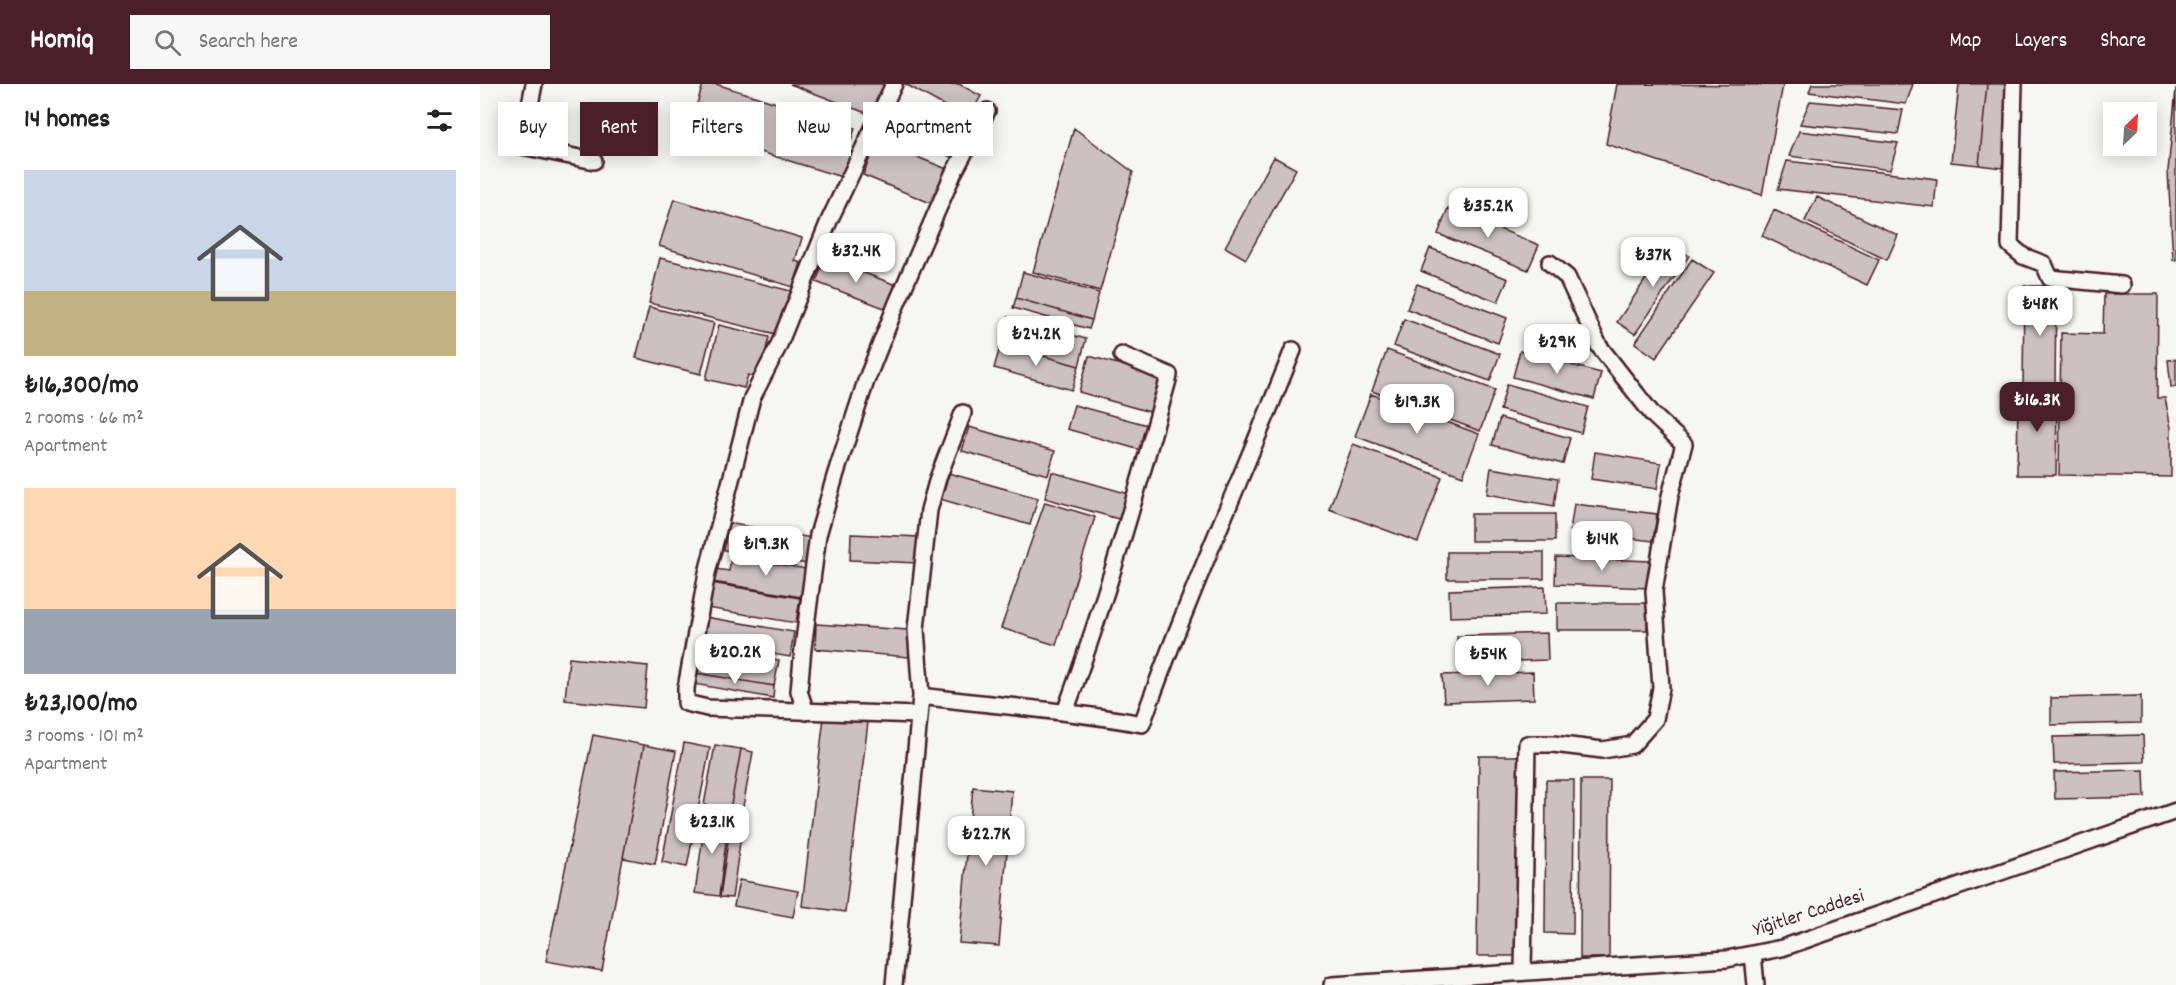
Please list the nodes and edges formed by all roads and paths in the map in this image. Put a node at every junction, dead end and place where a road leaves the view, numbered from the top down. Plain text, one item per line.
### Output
1 (534, 84) edge
2 (894, 84) edge
3 (2014, 84) edge
4 (963, 156) edge
5 (594, 161) dead end
6 (1550, 263) dead end
7 (2122, 285) dead end
8 (1293, 350) dead end
9 (1122, 355) dead end
10 (963, 413) dead end
11 (921, 696) junction
12 (806, 712) junction
13 (1065, 712) junction
14 (919, 715) junction
15 (2176, 811) edge
16 (1753, 954) junction
17 (1523, 972) junction
18 (894, 985) edge
19 (1332, 985) edge
20 (1340, 985) edge
21 (1756, 985) edge

1 - 5 street
2 - 12 street
3 - 7 street
4 - 12 street
6 - 17 street
8 - 13 street
9 - 13 street
10 - 11 street
11 - 13 street
11 - 14 street
12 - 14 street
14 - 18 street
15 - 16 street, Yiğitler Caddesi
16 - 17 street, Yiğitler Caddesi
16 - 21 street
17 - 20 street, Yiğitler Caddesi
19 - 20 street, Yiğitler Caddesi

